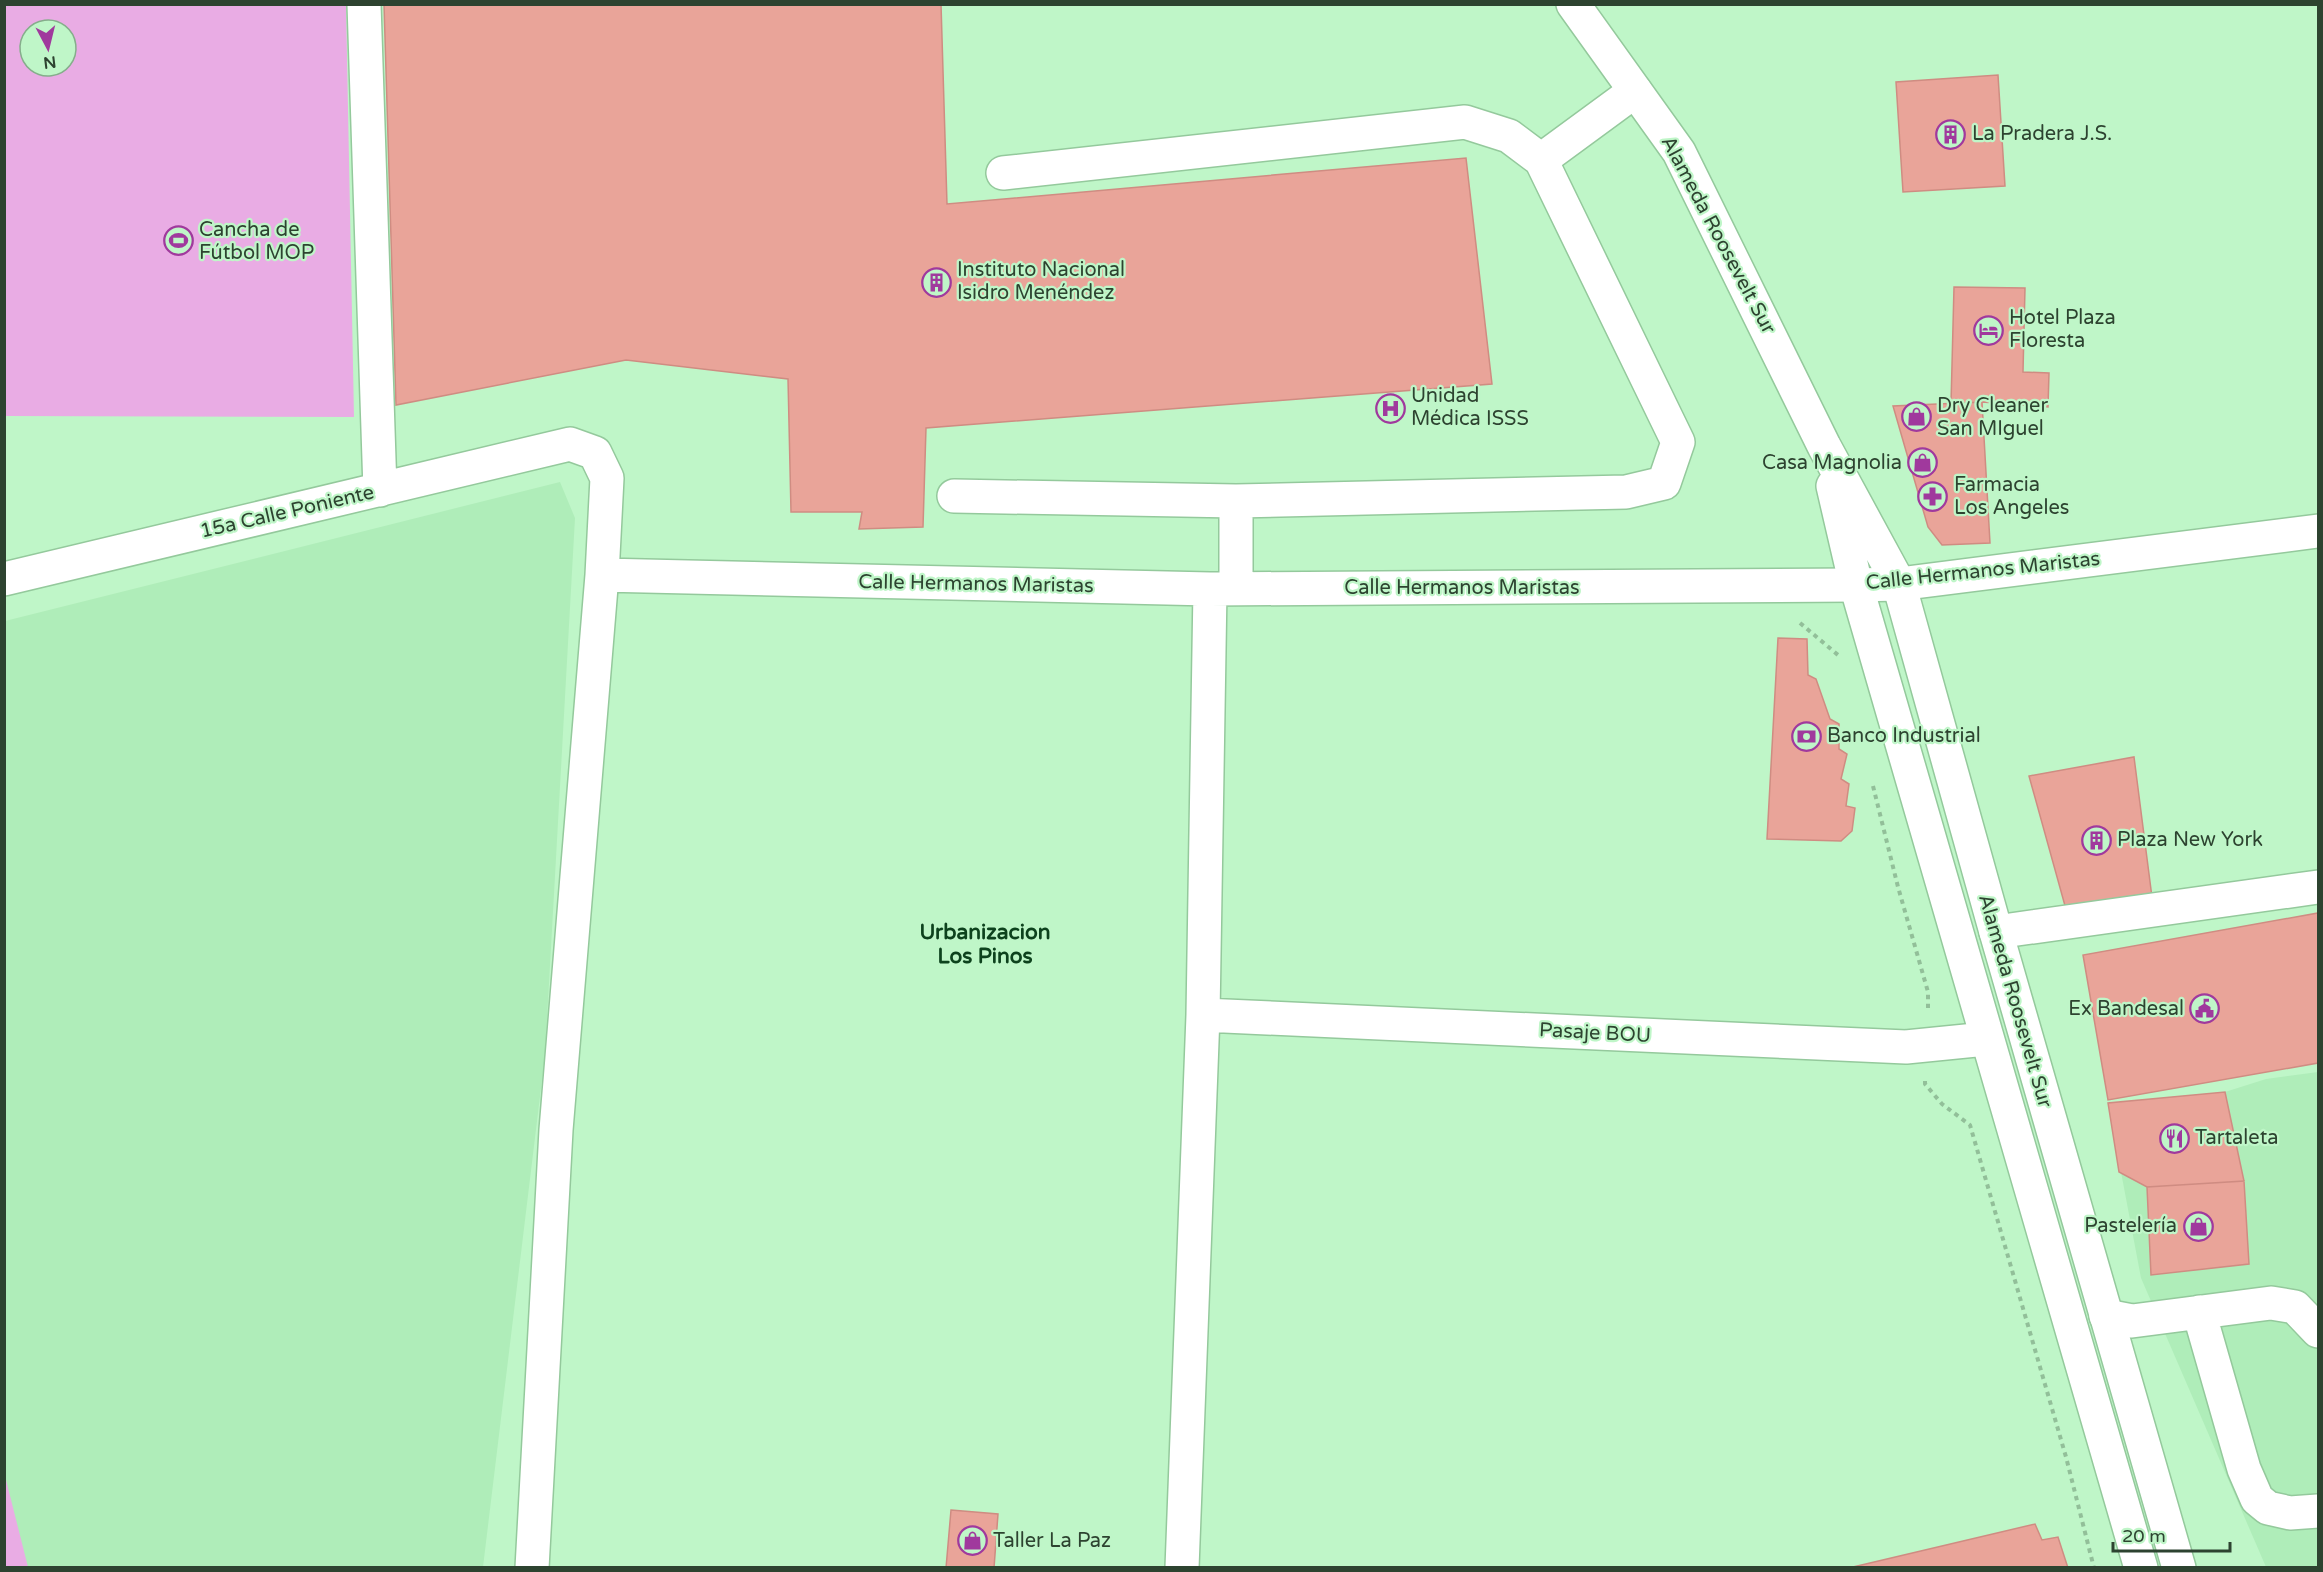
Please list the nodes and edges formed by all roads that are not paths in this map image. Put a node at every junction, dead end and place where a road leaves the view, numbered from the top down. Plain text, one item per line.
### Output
1 (364, 4) edge
2 (1573, 4) edge
3 (1635, 91) junction
4 (1541, 160) junction
5 (1002, 173) dead end
6 (1824, 446) junction
7 (380, 489) junction
8 (954, 496) dead end
9 (1236, 501) junction
10 (2319, 531) edge
11 (602, 575) junction
12 (4, 579) edge
13 (1899, 584) junction
14 (1856, 585) junction
15 (1223, 589) junction
16 (2319, 887) edge
17 (1996, 932) junction
18 (1203, 1015) junction
19 (1986, 1039) junction
20 (2199, 1312) junction
21 (2106, 1316) junction
22 (2319, 1331) edge
23 (2319, 1511) edge
24 (532, 1568) edge
25 (1182, 1568) edge
26 (2141, 1568) edge
27 (2179, 1568) edge

1 - 7 main road
2 - 3 main road, Alameda Roosevelt Sur
3 - 4 main road
3 - 6 main road, Alameda Roosevelt Sur
4 - 5 main road
4 - 9 main road
6 - 13 main road, Alameda Roosevelt Sur
6 - 14 main road, Alameda Roosevelt Sur
7 - 11 main road, 15a Calle Poniente
7 - 12 main road, 15a Calle Poniente
8 - 9 main road
9 - 15 main road
10 - 13 main road, Calle Hermanos Maristas
11 - 15 main road, Calle Hermanos Maristas
11 - 24 main road
13 - 14 main road, Calle Hermanos Maristas
13 - 17 main road, Alameda Roosevelt Sur
14 - 15 main road, Calle Hermanos Maristas
14 - 19 main road, Alameda Roosevelt Sur
15 - 18 main road
16 - 17 main road
17 - 21 main road, Alameda Roosevelt Sur
18 - 19 main road, Pasaje BOU
18 - 25 main road
19 - 26 main road, Alameda Roosevelt Sur
20 - 21 main road
20 - 22 main road
20 - 23 main road
21 - 27 main road, Alameda Roosevelt Sur

